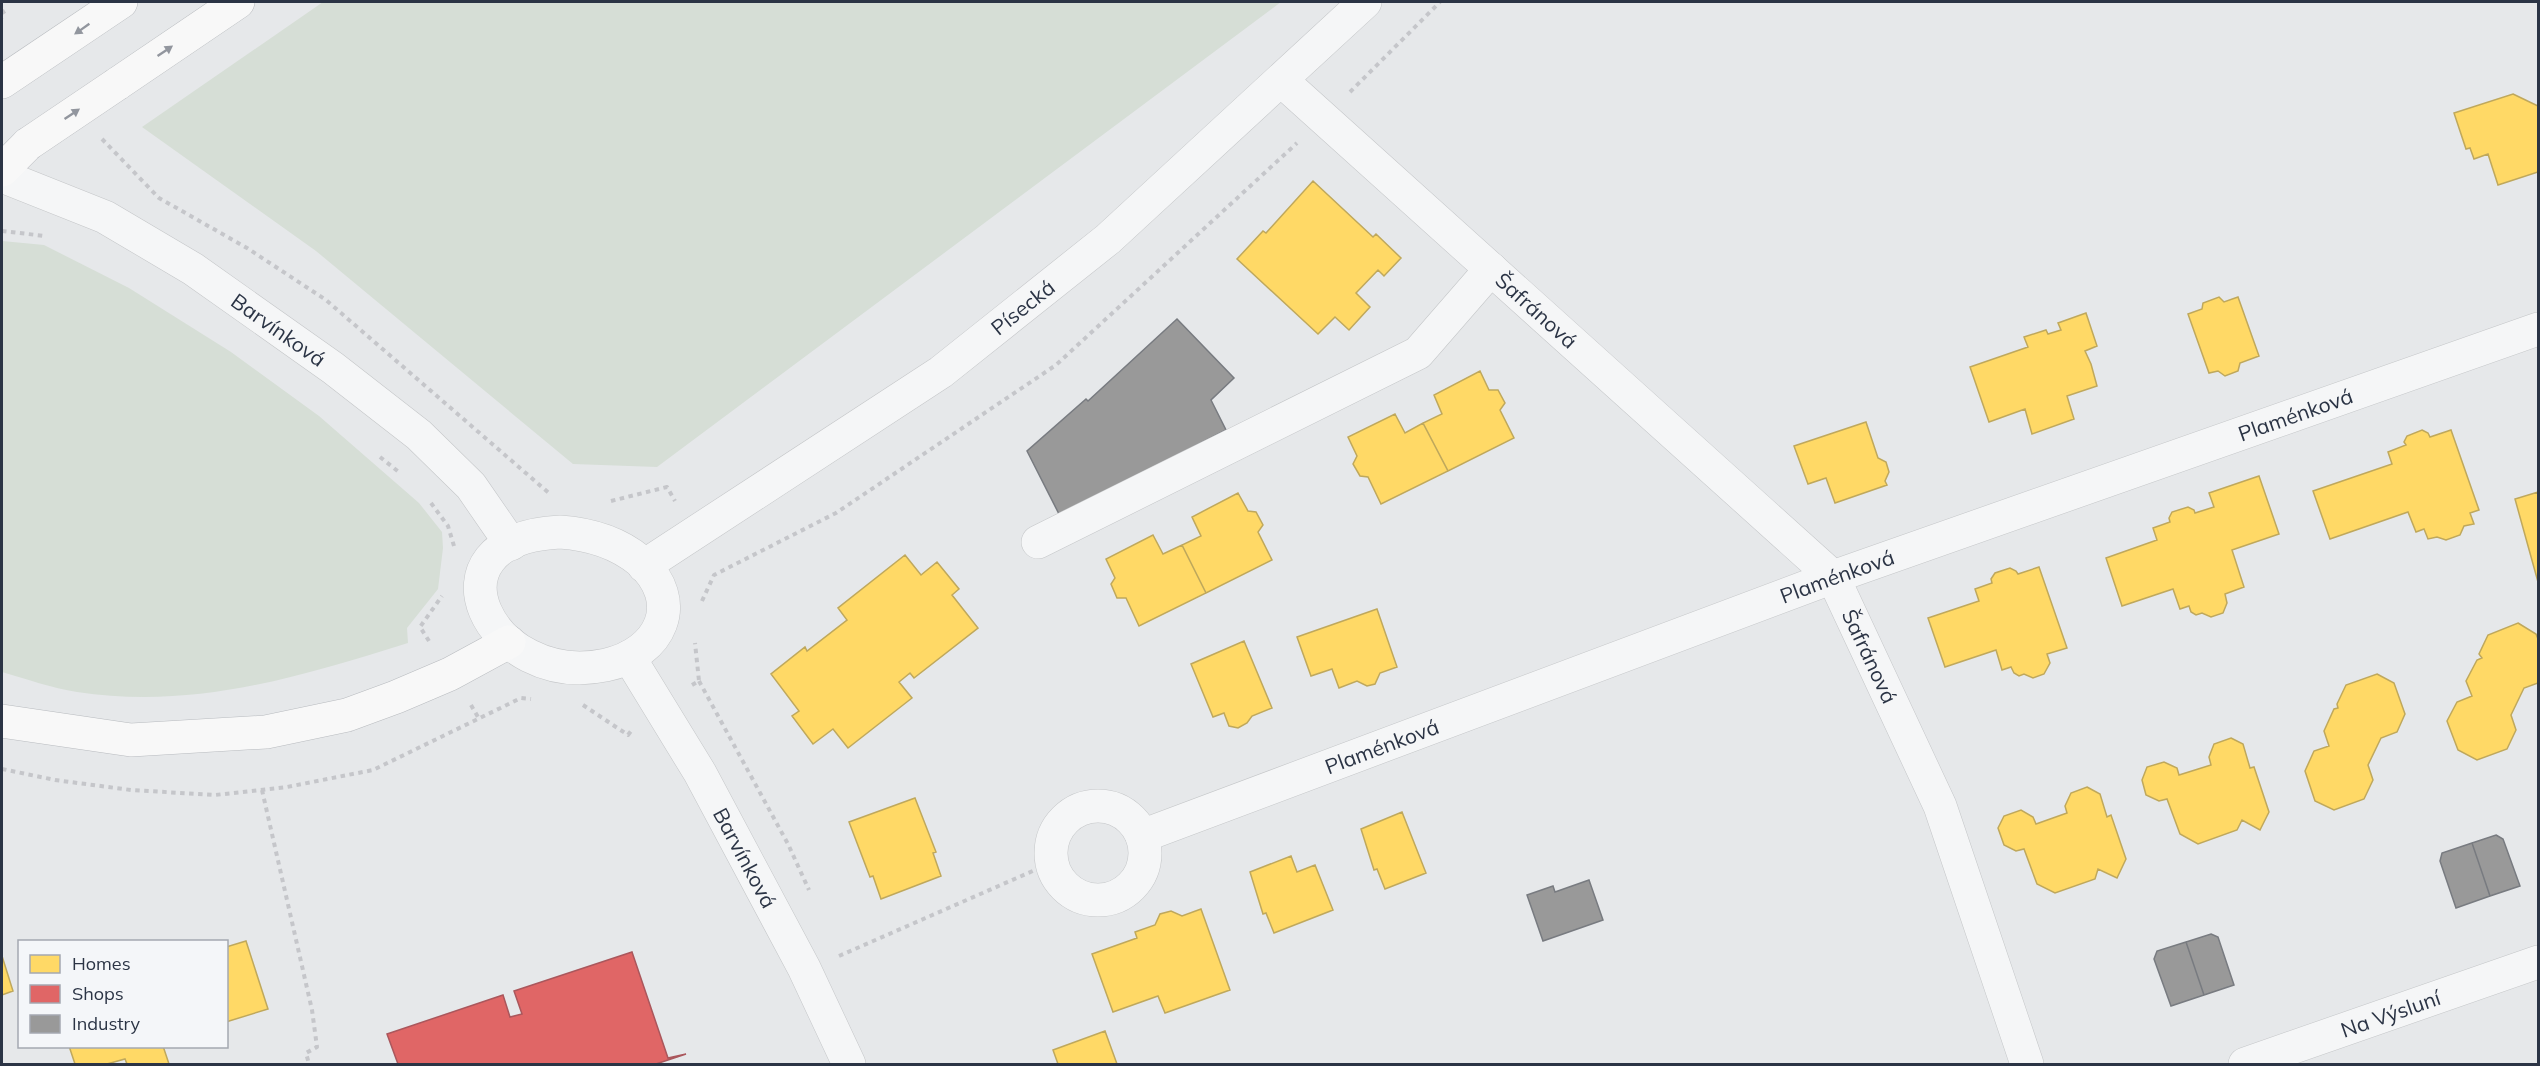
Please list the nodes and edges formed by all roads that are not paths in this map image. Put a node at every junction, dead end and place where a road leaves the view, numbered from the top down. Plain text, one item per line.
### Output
1 (121, 2) edge
2 (238, 2) edge
3 (1365, 2) edge
4 (1281, 80) junction
5 (2, 82) edge
6 (15, 153) edge
7 (2, 170) edge
8 (2, 176) edge
9 (1491, 269) junction
10 (2538, 329) edge
11 (1038, 542) dead end
12 (511, 544) junction
13 (644, 566) junction
14 (1833, 577) junction
15 (509, 642) junction
16 (629, 657) junction
17 (7, 721) edge
18 (1142, 836) junction
19 (2538, 962) edge
20 (849, 1065) edge
21 (2027, 1065) edge
22 (2245, 1065) edge

1 -> 5 highway
6 -> 2 highway, bridge
3 - 4 street, Písecká
4 - 9 street, Šafránová
4 - 13 street, Písecká
6 - 7 highway
8 - 12 street, Barvínková
9 - 11 street, Šafránová
9 - 14 street, Šafránová
10 - 14 street, Plaménková
12 - 13 street
12 - 15 street
13 - 16 street
14 - 18 street, Plaménková
14 - 21 street, Šafránová
15 - 16 street
15 - 17 highway
16 - 20 street, Barvínková
18 - 18 street
19 - 22 street, Na Výsluní

